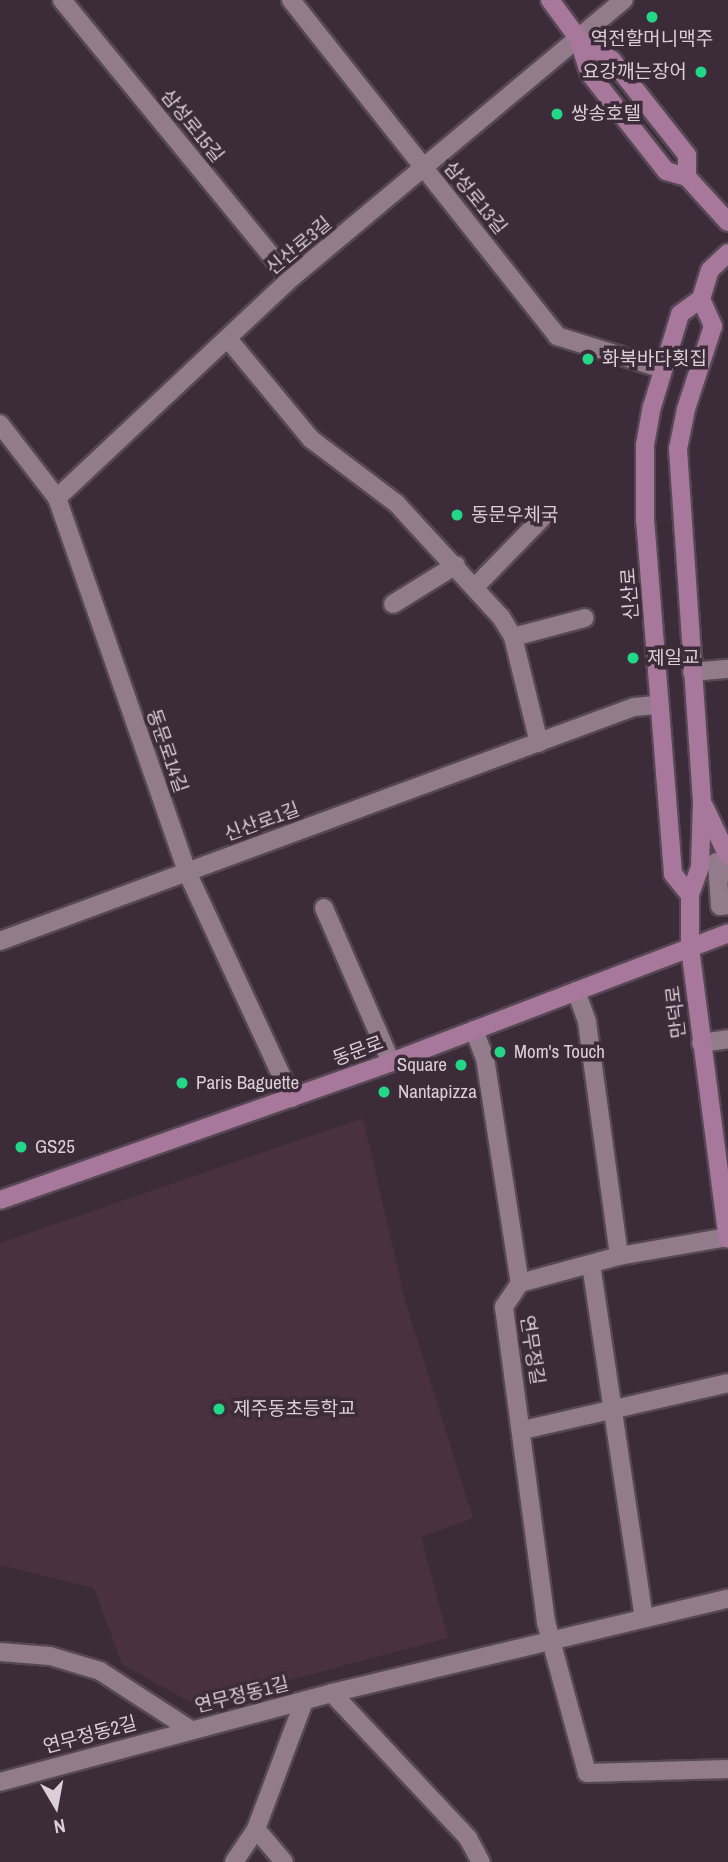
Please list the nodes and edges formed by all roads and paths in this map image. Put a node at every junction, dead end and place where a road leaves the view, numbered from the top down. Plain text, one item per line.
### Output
1 (62, 0) edge
2 (291, 0) edge
3 (550, 0) edge
4 (624, 0) edge
5 (578, 38) junction
6 (424, 169) junction
7 (687, 177) junction
8 (728, 222) edge
9 (728, 253) edge
10 (290, 279) junction
11 (701, 299) junction
12 (228, 339) junction
13 (663, 369) junction
14 (0, 424) edge
15 (57, 498) junction
16 (544, 516) dead end
17 (456, 565) junction
18 (475, 587) junction
19 (393, 604) dead end
20 (585, 618) dead end
21 (513, 637) junction
22 (728, 668) edge
23 (692, 672) junction
24 (659, 705) junction
25 (539, 743) junction
26 (702, 803) junction
27 (728, 856) edge
28 (187, 872) junction
29 (728, 873) edge
30 (690, 895) junction
31 (728, 905) edge
32 (324, 908) dead end
33 (728, 933) edge
34 (0, 941) edge
35 (690, 948) junction
36 (576, 991) junction
37 (474, 1030) junction
38 (728, 1039) edge
39 (701, 1043) junction
40 (391, 1062) junction
41 (292, 1098) junction
42 (724, 1178) edge
43 (0, 1200) edge
44 (728, 1238) edge
45 (620, 1256) junction
46 (591, 1264) junction
47 (520, 1283) junction
48 (728, 1383) edge
49 (613, 1407) junction
50 (523, 1430) junction
51 (728, 1599) edge
52 (644, 1619) junction
53 (551, 1641) junction
54 (0, 1652) edge
55 (332, 1693) junction
56 (304, 1701) junction
57 (191, 1730) junction
58 (728, 1769) edge
59 (0, 1782) edge
60 (256, 1829) junction
61 (234, 1862) edge
62 (284, 1862) edge
63 (481, 1862) edge

1 - 10 street, 삼성로15길
2 - 6 street, 삼성로13길
3 - 5 main road
4 - 5 street, 신산로3길
5 - 6 street, 신산로3길
5 - 7 main road
5 - 7 main road
6 - 10 street, 신산로3길
6 - 13 street, 삼성로13길
7 - 8 main road
9 - 11 main road, 신산로
10 - 12 street, 신산로3길
11 - 13 main road, 신산로
11 - 23 main road
12 - 15 street, 신산로3길
12 - 17 street
13 - 24 main road, 신산로
14 - 15 street, 동문로14길
15 - 28 street, 동문로14길
16 - 18 street
17 - 18 street
17 - 19 street
18 - 21 street
20 - 21 street
21 - 25 street
22 - 23 street
23 - 26 main road
24 - 25 street, 신산로1길
24 - 30 main road, 신산로
25 - 28 street, 신산로1길
26 - 27 main road
26 - 30 main road
28 - 34 street, 신산로1길
28 - 41 street, 동문로14길
29 - 31 street
30 - 35 main road
32 - 40 street
33 - 35 main road, 동문로
35 - 36 main road, 동문로
35 - 39 main road, 만덕로
36 - 37 main road, 동문로
36 - 45 street
37 - 40 main road, 동문로
37 - 47 street
38 - 39 street
39 - 42 main road, 만덕로
40 - 41 main road, 동문로
41 - 43 main road, 동문로
42 - 44 main road, 만덕로
44 - 45 street, 만덕로
45 - 46 street, 만덕로
46 - 47 street, 만덕로
46 - 49 street
47 - 50 street, 연무정길
48 - 49 street
49 - 50 street
49 - 52 street
50 - 53 street, 연무정길
51 - 52 street
52 - 53 street
53 - 55 street
53 - 58 street, 연무정길
54 - 57 street, 연무정동1길
55 - 56 street
55 - 63 street
56 - 57 street, 연무정동1길
56 - 60 street
57 - 59 street, 연무정동2길
60 - 61 street
60 - 62 street

